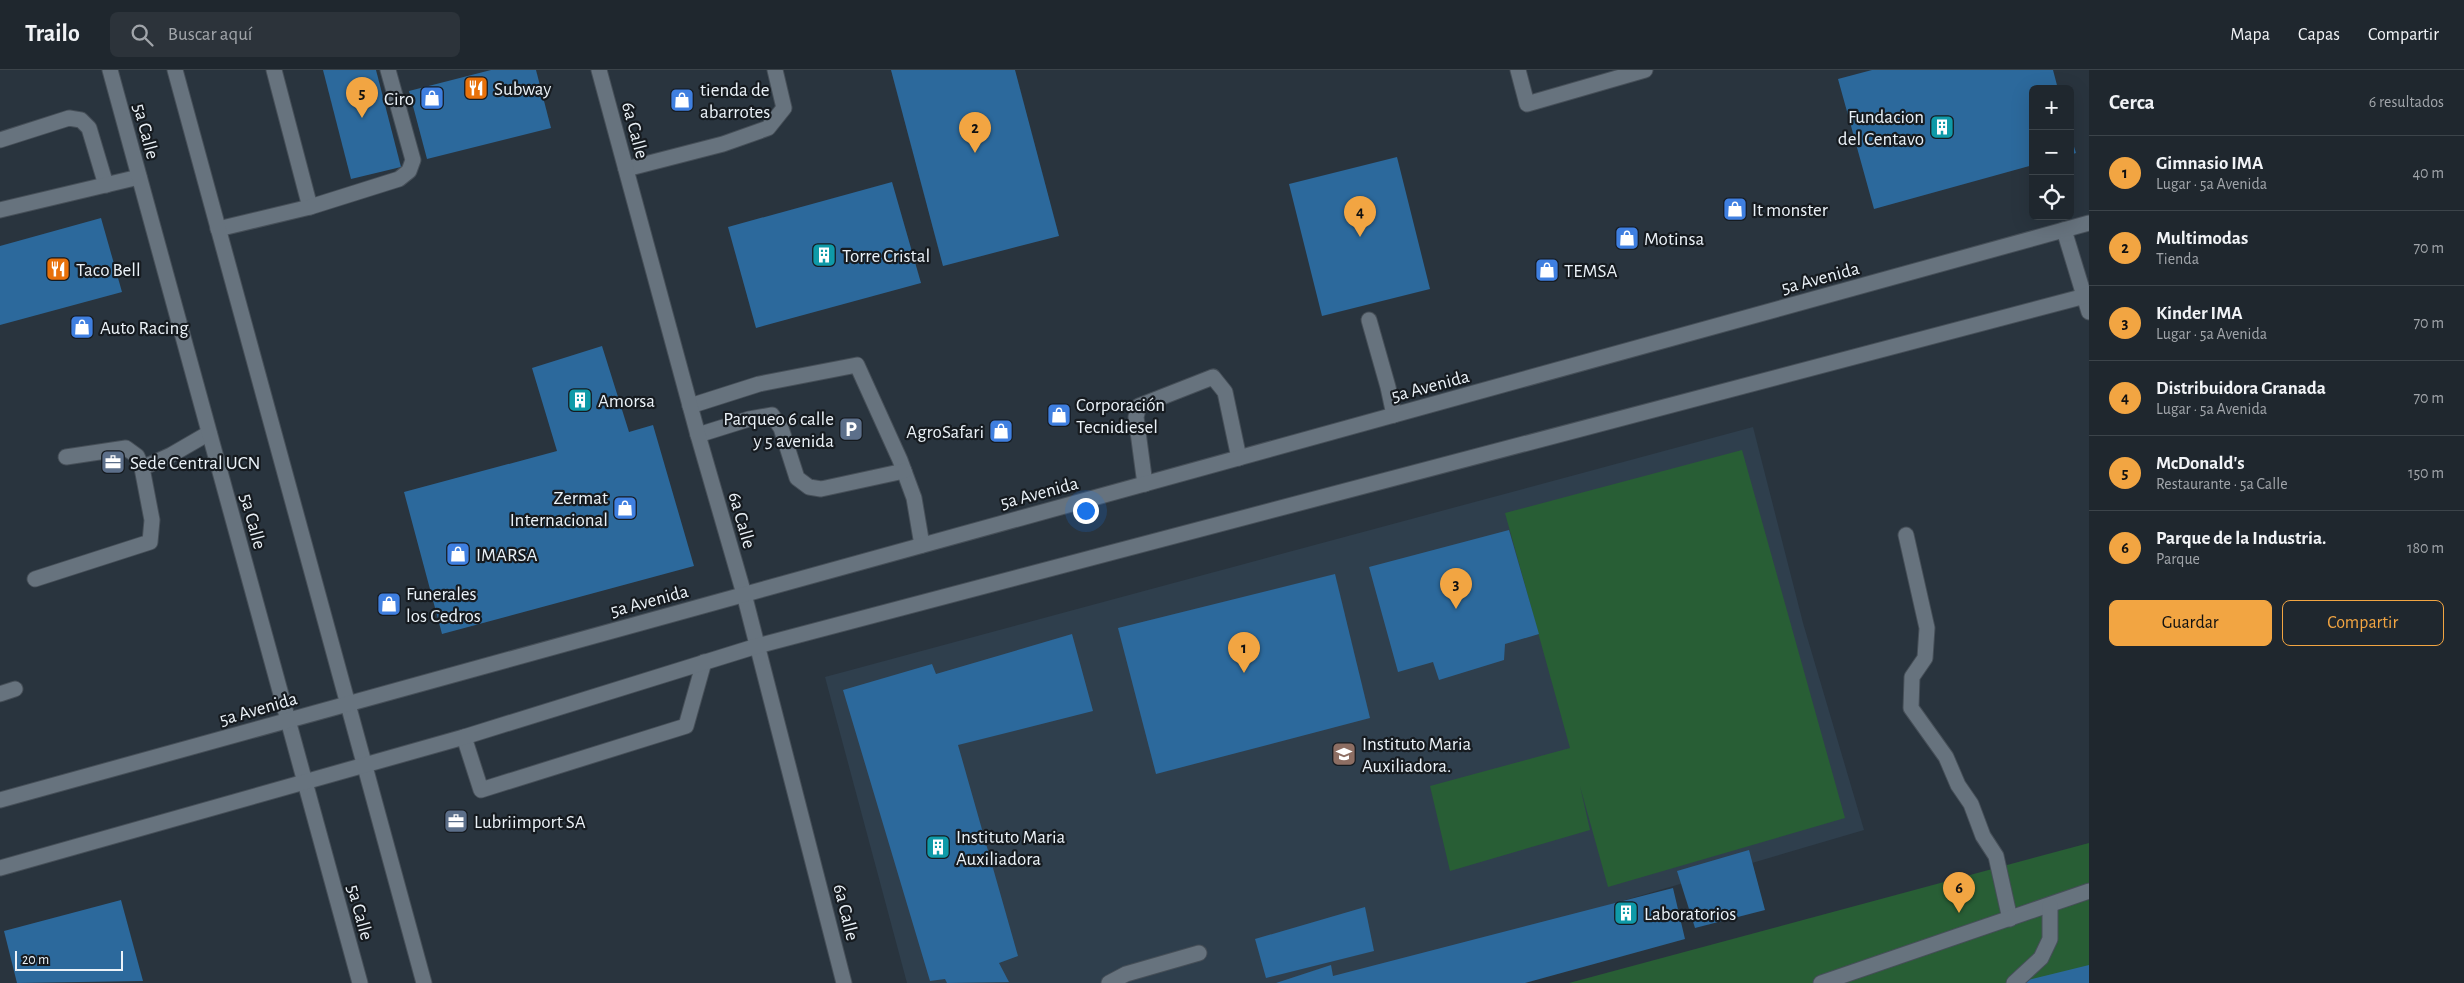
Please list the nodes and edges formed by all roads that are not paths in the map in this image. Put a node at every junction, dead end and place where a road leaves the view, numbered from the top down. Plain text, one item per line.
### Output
1 (110, 70) edge
2 (175, 70) edge
3 (274, 70) edge
4 (388, 70) edge
5 (598, 70) edge
6 (775, 70) edge
7 (1518, 70) edge
8 (1646, 70) edge
9 (0, 140) edge
10 (626, 169) junction
11 (139, 177) junction
12 (106, 185) junction
13 (310, 207) junction
14 (0, 210) edge
15 (2089, 223) edge
16 (218, 229) junction
17 (2064, 230) junction
18 (2087, 295) edge
19 (2089, 312) edge
20 (1369, 320) dead end
21 (690, 406) junction
22 (1394, 416) junction
23 (209, 433) junction
24 (698, 435) junction
25 (66, 456) dead end
26 (1239, 458) junction
27 (142, 468) junction
28 (904, 471) junction
29 (1145, 484) junction
30 (1906, 535) dead end
31 (922, 545) junction
32 (34, 579) dead end
33 (744, 594) junction
34 (757, 646) junction
35 (704, 662) junction
36 (15, 689) dead end
37 (0, 694) edge
38 (348, 704) junction
39 (288, 721) junction
40 (464, 736) junction
41 (364, 765) junction
42 (304, 781) junction
43 (0, 800) edge
44 (0, 868) edge
45 (2089, 891) edge
46 (2050, 905) junction
47 (2010, 919) junction
48 (1199, 953) dead end
49 (360, 983) edge
50 (424, 983) edge
51 (844, 983) edge
52 (1109, 983) edge
53 (1821, 983) edge
54 (2014, 983) edge

1 - 11 street, 5a Calle
2 - 16 street
3 - 13 street
4 - 13 street
5 - 10 street, 6a Calle
6 - 10 street
7 - 8 street
9 - 12 street
10 - 21 street, 6a Calle
11 - 12 street
11 - 23 street, 5a Calle
12 - 14 street
13 - 16 street
15 - 17 street, 5a Avenida
16 - 38 street
17 - 18 street
17 - 22 street, 5a Avenida
18 - 19 street
18 - 34 street
20 - 22 street
21 - 24 street, 6a Calle
21 - 28 street
22 - 26 street, 5a Avenida
23 - 27 street
23 - 39 street, 5a Calle
24 - 28 street
24 - 33 street, 6a Calle
25 - 27 street
26 - 29 street, 5a Avenida
26 - 29 street
27 - 32 street
28 - 31 street
29 - 31 street, 5a Avenida
30 - 47 street
31 - 33 street, 5a Avenida
33 - 34 street, 6a Calle
33 - 38 street, 5a Avenida
34 - 35 street
34 - 51 street, 6a Calle
35 - 40 street
35 - 40 street
36 - 37 street
38 - 39 street, 5a Avenida
38 - 41 street
39 - 42 street, 5a Calle
39 - 43 street, 5a Avenida
40 - 41 street
41 - 42 street
41 - 50 street
42 - 44 street
42 - 49 street, 5a Calle
45 - 46 street
46 - 47 street
46 - 54 street
47 - 53 street
48 - 52 street

